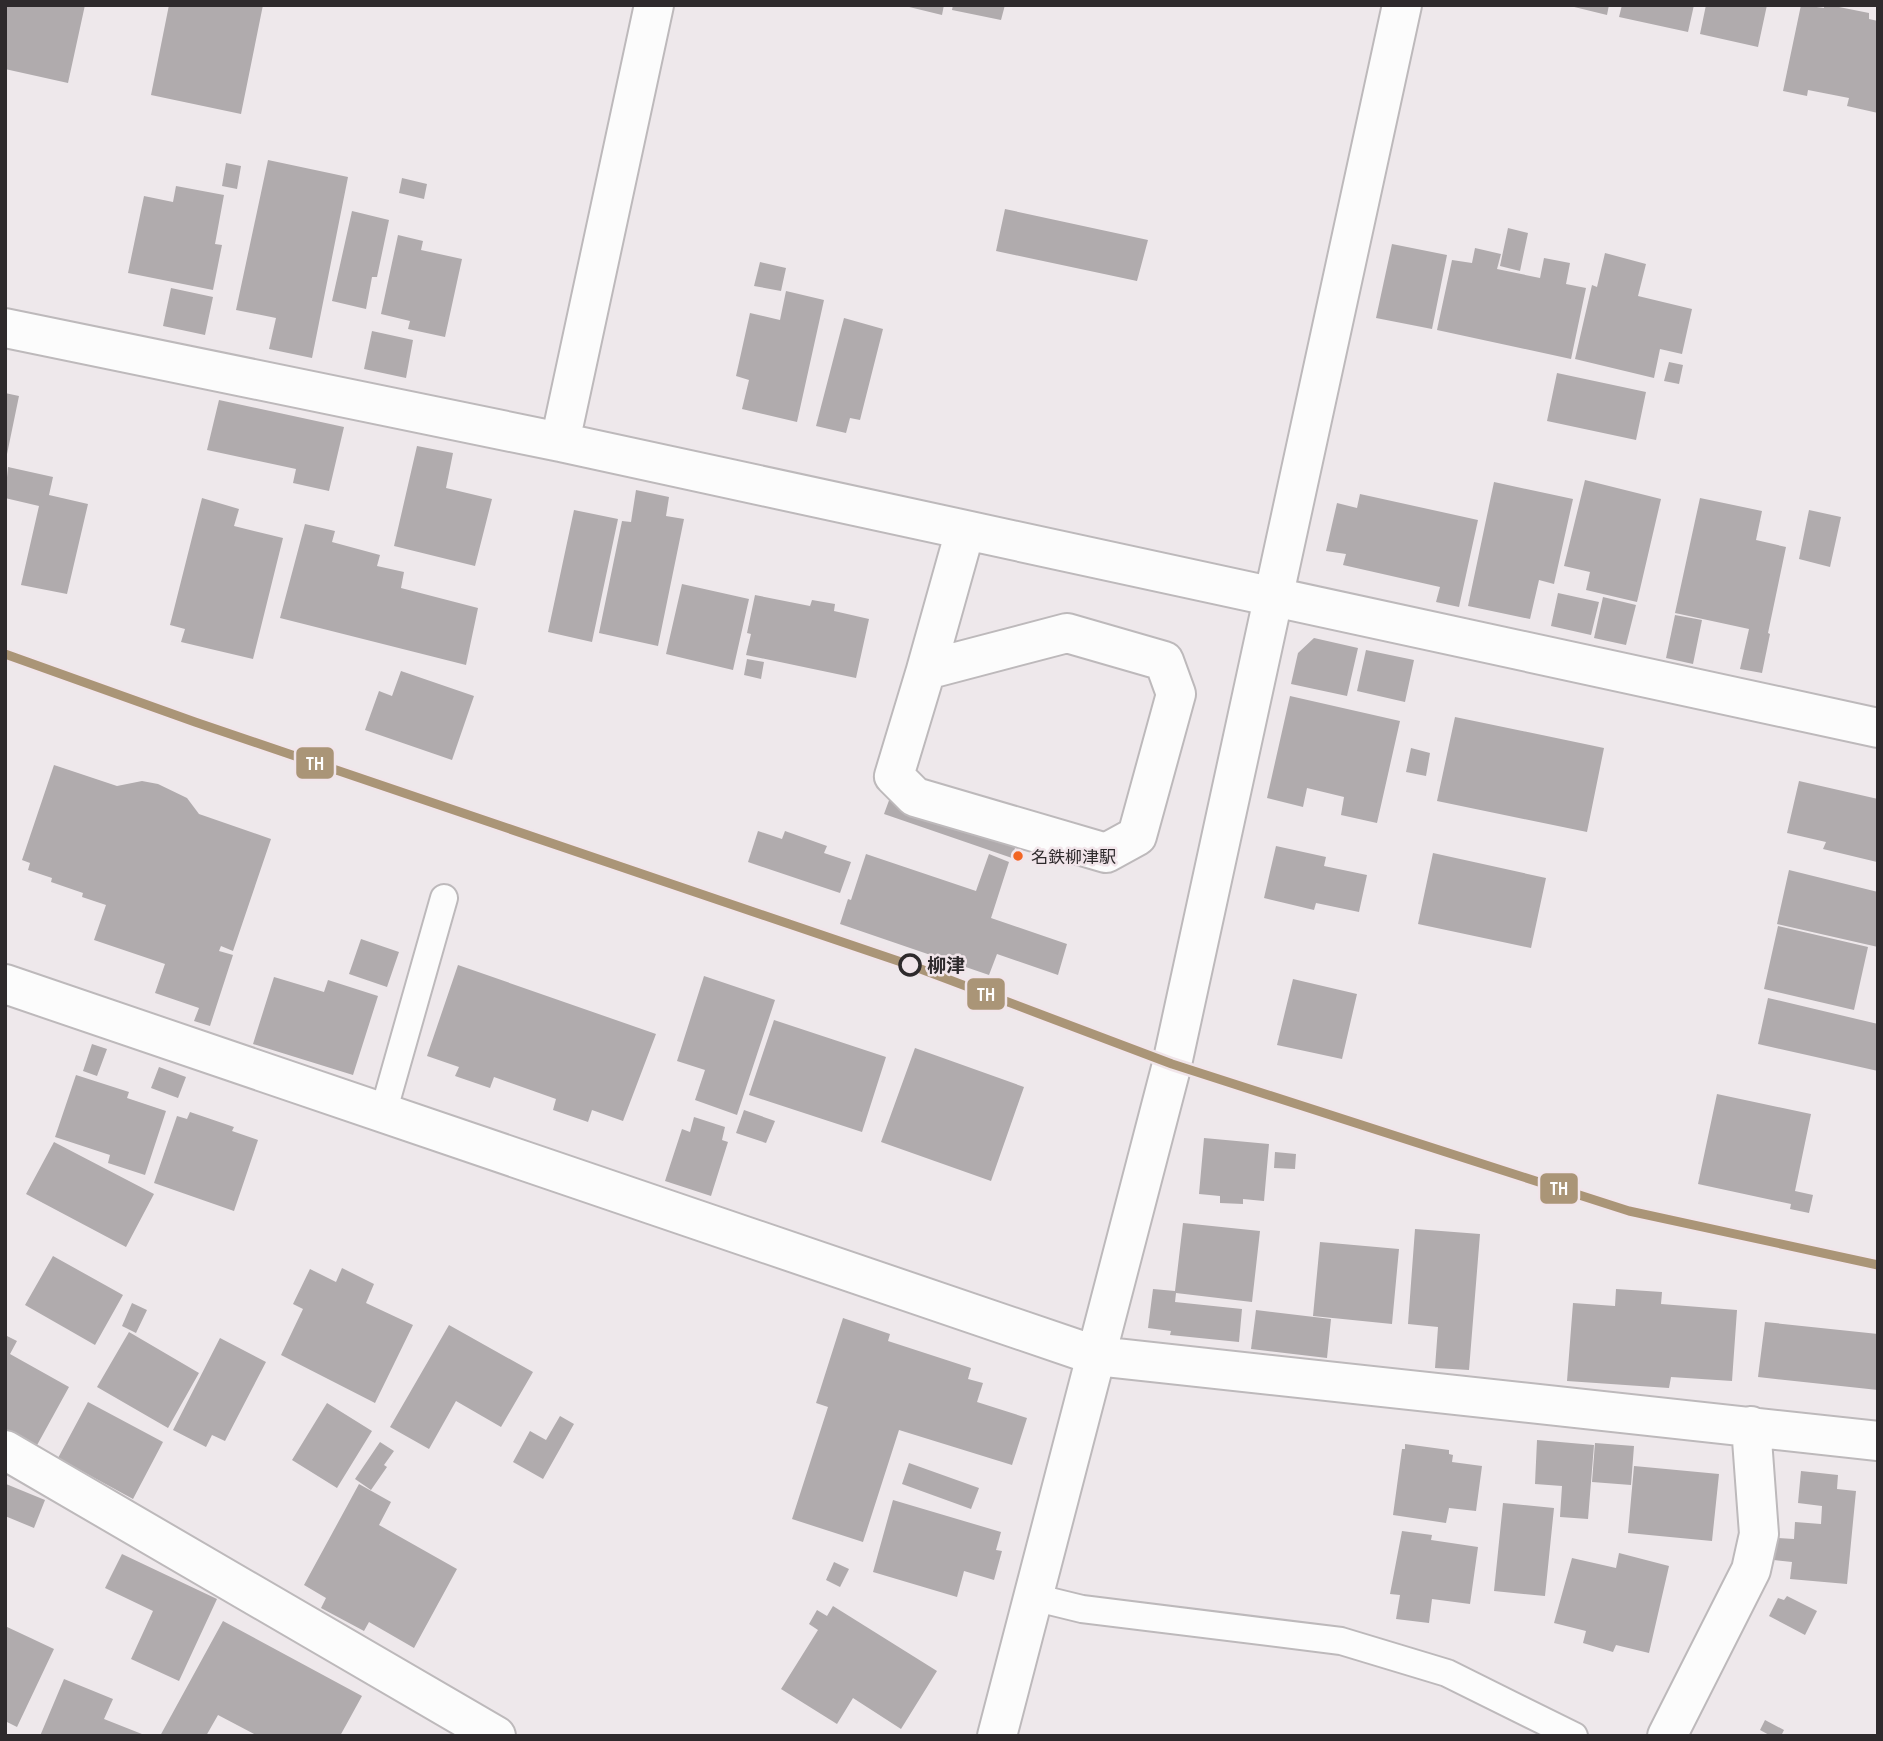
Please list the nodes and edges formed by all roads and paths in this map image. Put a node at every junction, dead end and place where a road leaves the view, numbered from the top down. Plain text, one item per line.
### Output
1 (654, 5) edge
2 (1402, 5) edge
3 (5, 328) edge
4 (560, 442) junction
5 (965, 531) junction
6 (1275, 599) junction
7 (926, 670) junction
8 (1878, 728) edge
9 (444, 898) dead end
10 (5, 984) edge
11 (383, 1113) junction
12 (1097, 1356) junction
13 (1751, 1426) junction
14 (1878, 1441) edge
15 (5, 1450) edge
16 (1033, 1597) junction
17 (496, 1736) edge
18 (997, 1736) edge
19 (1574, 1736) edge
20 (1667, 1736) edge

1 - 4 street
2 - 6 street
3 - 4 street
4 - 5 street
5 - 6 street
5 - 7 street
6 - 8 street
6 - 12 street
7 - 7 street
9 - 11 lane
10 - 11 street
11 - 12 street
12 - 13 street
12 - 16 street
13 - 14 street
13 - 20 street
15 - 17 street
16 - 18 street
16 - 19 lane

